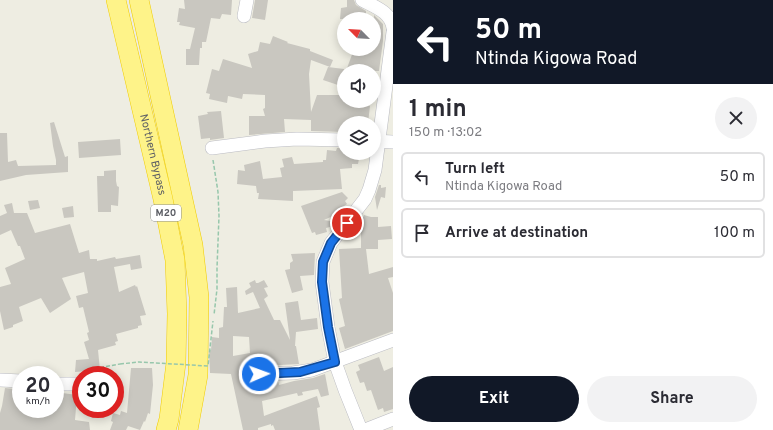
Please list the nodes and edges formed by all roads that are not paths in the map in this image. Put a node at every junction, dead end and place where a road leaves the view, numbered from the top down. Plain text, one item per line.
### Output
1 (116, 0) edge
2 (139, 0) edge
3 (247, 0) edge
4 (362, 0) edge
5 (388, 12) edge
6 (244, 16) dead end
7 (393, 28) edge
8 (393, 32) edge
9 (380, 116) edge
10 (337, 140) edge
11 (381, 141) edge
12 (393, 142) edge
13 (212, 148) road end
14 (375, 160) edge
15 (393, 340) edge
16 (335, 362) junction
17 (259, 374) dead end
18 (0, 380) edge
19 (12, 381) edge
20 (393, 419) edge
21 (358, 429) edge
22 (166, 430) edge
23 (188, 430) edge

1 - 22 highway, Northern Bypass / M20
2 - 23 highway, Northern Bypass / M20
3 - 6 street
4 - 5 street
5 - 7 street
8 - 9 street
10 - 13 street
11 - 12 street
14 - 16 street
15 - 16 street
16 - 17 street
16 - 21 street
18 - 19 street
20 - 21 street

